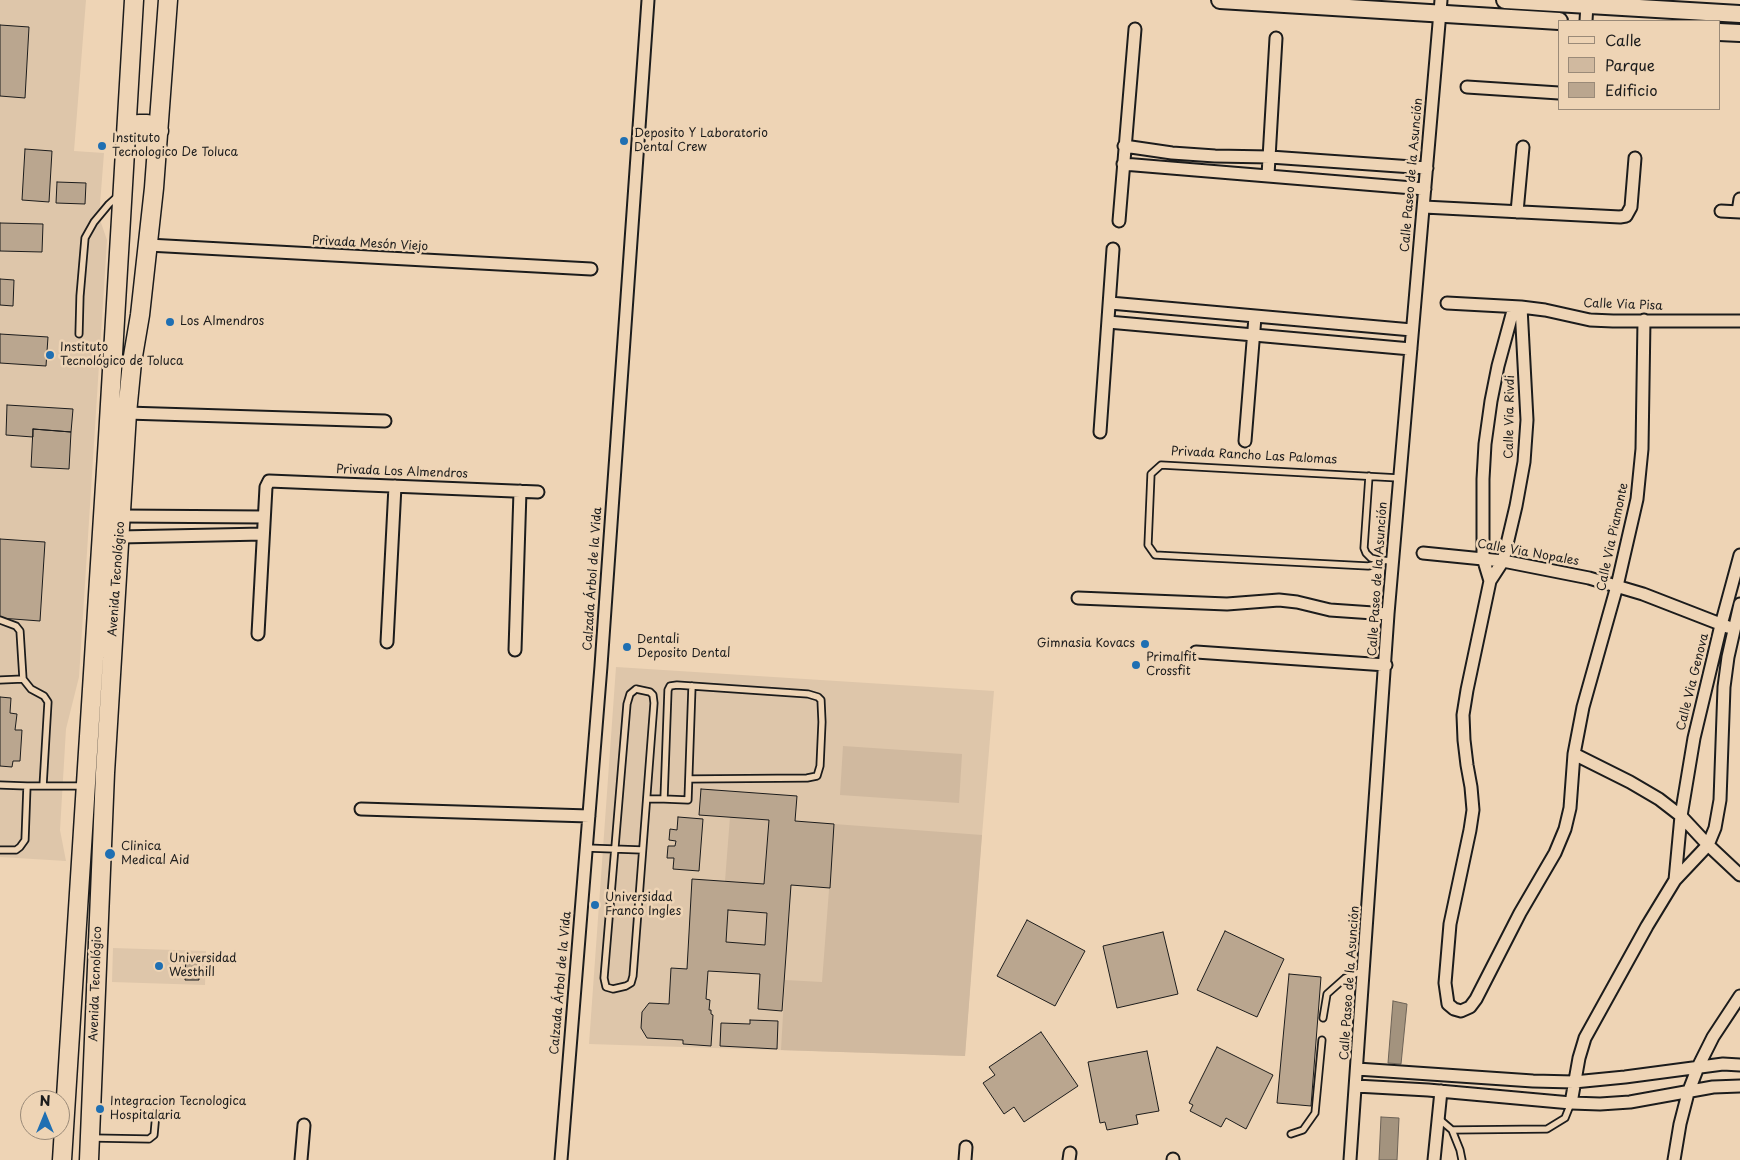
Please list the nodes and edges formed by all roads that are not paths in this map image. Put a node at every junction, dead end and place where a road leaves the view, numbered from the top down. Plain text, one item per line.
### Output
1 (134, 0) edge
2 (168, 0) edge
3 (648, 0) edge
4 (1220, 0) edge
5 (1505, 0) edge
6 (1587, 4) junction
7 (1441, 7) edge
8 (1740, 14) edge
9 (1586, 20) edge
10 (1558, 22) edge
11 (1135, 29) dead end
12 (1720, 32) edge
13 (1740, 33) edge
14 (1276, 38) dead end
15 (1467, 87) dead end
16 (1558, 93) edge
17 (127, 131) junction
18 (159, 131) junction
19 (1124, 146) junction
20 (1523, 148) dead end
21 (1270, 157) junction
22 (1634, 158) dead end
23 (1123, 164) junction
24 (1427, 168) junction
25 (1268, 175) junction
26 (1425, 189) junction
27 (123, 192) junction
28 (1740, 199) edge
29 (1424, 207) junction
30 (1721, 211) dead end
31 (1517, 212) junction
32 (1739, 212) edge
33 (1119, 220) dead end
34 (148, 245) junction
35 (1113, 249) dead end
36 (591, 269) dead end
37 (1110, 303) junction
38 (1447, 303) dead end
39 (1517, 307) junction
40 (1255, 317) junction
41 (1644, 320) junction
42 (1740, 321) edge
43 (1108, 322) junction
44 (1412, 330) junction
45 (79, 334) dead end
46 (1254, 335) junction
47 (1411, 349) junction
48 (128, 413) junction
49 (385, 421) dead end
50 (1100, 432) dead end
51 (1245, 441) dead end
52 (1369, 476) junction
53 (1399, 478) junction
54 (395, 486) junction
55 (520, 491) junction
56 (538, 492) dead end
57 (121, 516) junction
58 (140, 516) junction
59 (222, 517) junction
60 (264, 517) junction
61 (264, 534) junction
62 (223, 535) junction
63 (140, 536) junction
64 (120, 537) junction
65 (1423, 553) dead end
66 (1740, 555) edge
67 (1483, 558) junction
68 (1379, 560) junction
69 (1393, 561) junction
70 (1503, 561) junction
71 (1490, 580) junction
72 (1617, 586) junction
73 (1078, 598) dead end
74 (1740, 604) edge
75 (1388, 614) junction
76 (0, 620) edge
77 (1721, 625) junction
78 (1737, 629) edge
79 (258, 634) dead end
80 (387, 642) dead end
81 (515, 650) dead end
82 (1196, 652) dead end
83 (1386, 665) junction
84 (23, 678) junction
85 (0, 680) edge
86 (692, 686) junction
87 (1464, 715) joint
88 (1574, 754) junction
89 (689, 779) junction
90 (0, 785) edge
91 (27, 786) junction
92 (42, 786) junction
93 (85, 786) junction
94 (647, 799) junction
95 (664, 799) junction
96 (361, 809) dead end
97 (589, 816) junction
98 (1681, 816) junction
99 (1708, 845) junction
100 (586, 848) junction
101 (614, 848) junction
102 (0, 850) edge
103 (642, 850) junction
104 (1740, 875) edge
105 (1675, 880) junction
106 (1364, 970) junction
107 (1740, 996) edge
108 (1323, 1018) dead end
109 (1322, 1040) dead end
110 (1740, 1065) edge
111 (1698, 1067) junction
112 (1357, 1069) junction
113 (1464, 1076) junction
114 (1574, 1082) junction
115 (1356, 1086) junction
116 (1740, 1086) edge
117 (1441, 1091) junction
118 (1688, 1092) junction
119 (1463, 1093) junction
120 (1571, 1103) junction
121 (156, 1113) dead end
122 (1438, 1118) junction
123 (304, 1125) dead end
124 (1452, 1130) junction
125 (1291, 1134) dead end
126 (91, 1138) junction
127 (966, 1147) dead end
128 (62, 1160) edge
129 (89, 1160) edge
130 (301, 1160) edge
131 (561, 1160) edge
132 (965, 1160) edge
133 (1350, 1160) edge
134 (1434, 1160) edge
135 (1462, 1160) edge
136 (1674, 1160) edge

1 - 17 main road, Avenida Tecnológico
2 - 18 main road, Avenida Tecnológico
3 - 97 street, Calzada Árbol de la Vida
4 - 7 street
5 - 6 street
6 - 8 street
6 - 9 street
7 - 10 street
7 - 24 street, Calle Paseo de la Asunción
11 - 19 street
12 - 13 street
14 - 21 street
15 - 16 street
17 - 18 main road
17 - 27 main road, Avenida Tecnológico
18 - 34 main road, Avenida Tecnológico
19 - 21 street
19 - 23 street
20 - 31 street
21 - 24 street
21 - 25 street
22 - 31 street
23 - 25 street
23 - 33 street
24 - 26 street, Calle Paseo de la Asunción
25 - 26 street
26 - 29 street, Calle Paseo de la Asunción
27 - 45 lane
27 - 93 main road, Avenida Tecnológico
28 - 32 street
29 - 31 street
29 - 44 street, Calle Paseo de la Asunción
30 - 32 street
34 - 36 street, Privada Mesón Viejo
34 - 48 main road, Avenida Tecnológico
35 - 37 street
37 - 40 street
37 - 43 street
38 - 39 street, Calle Via Pisa
39 - 41 street, Calle Via Pisa
39 - 67 street, Calle Via Rivdi
39 - 70 street, Calle Via Rivdi
40 - 44 street
40 - 46 street
41 - 42 street, Calle Via Pisa
41 - 72 street, Calle Via Piamonte
43 - 46 street
43 - 50 street
44 - 47 street, Calle Paseo de la Asunción
46 - 47 street
46 - 51 street
47 - 53 street, Calle Paseo de la Asunción
48 - 49 street
48 - 57 main road, Avenida Tecnológico
52 - 53 lane, Privada Rancho Las Palomas
52 - 68 lane
52 - 68 lane, Privada Rancho Las Palomas
53 - 69 street, Calle Paseo de la Asunción
54 - 55 street, Privada Los Almendros
54 - 60 street, Privada Los Almendros
54 - 80 street
55 - 56 street, Privada Los Almendros
55 - 81 street
57 - 58 street
57 - 64 main road, Avenida Tecnológico
58 - 59 street
58 - 63 street
59 - 60 street
59 - 62 street
60 - 61 street
61 - 62 street
61 - 79 street
62 - 63 street
63 - 64 street
64 - 126 main road, Avenida Tecnológico
65 - 67 street, Calle Via Nopales
66 - 77 street, Calle Via Genova
67 - 70 street, Calle Via Nopales
67 - 71 street, Calle Via Rivdi
68 - 69 lane
69 - 75 street, Calle Paseo de la Asunción
70 - 71 street, Calle Via Rivdi
70 - 72 street, Calle Via Nopales
71 - 87 street, Calle Via Rivdi
72 - 77 street, Calle Via Nopales
72 - 88 street, Calle Via Piamonte
73 - 75 street
74 - 78 street
75 - 83 street, Calle Paseo de la Asunción
76 - 84 lane
77 - 78 street, Calle Via Nopales
77 - 98 street, Calle Via Genova
78 - 99 street
82 - 83 street
83 - 106 street, Calle Paseo de la Asunción
84 - 85 lane
84 - 92 lane
86 - 89 lane
86 - 89 lane
86 - 95 lane
87 - 88 street, Calle Via Piamonte
88 - 98 street
89 - 95 lane
90 - 91 lane
91 - 92 lane
91 - 102 lane
92 - 93 lane
93 - 128 main road, Avenida Tecnológico
94 - 95 lane
94 - 101 lane
94 - 103 lane
96 - 97 street
97 - 100 street, Calzada Árbol de la Vida
98 - 99 street
98 - 105 street, Calle Via Genova
99 - 104 street
99 - 105 street
100 - 101 lane
100 - 131 street, Calzada Árbol de la Vida
101 - 103 lane
101 - 103 lane
105 - 114 street
106 - 108 lane
106 - 112 street, Calle Paseo de la Asunción
107 - 111 street
109 - 125 lane
110 - 111 street
111 - 114 street
111 - 118 street
112 - 113 street
112 - 115 street, Calle Paseo de la Asunción
113 - 114 street
113 - 119 street
114 - 120 street
115 - 117 street
115 - 133 street, Calle Paseo de la Asunción
116 - 118 street
117 - 119 street
117 - 122 street
118 - 120 street
118 - 136 street
119 - 120 street
120 - 124 lane
121 - 126 lane
122 - 124 lane
122 - 134 street
123 - 130 street
124 - 135 lane
126 - 129 main road, Avenida Tecnológico
127 - 132 street

